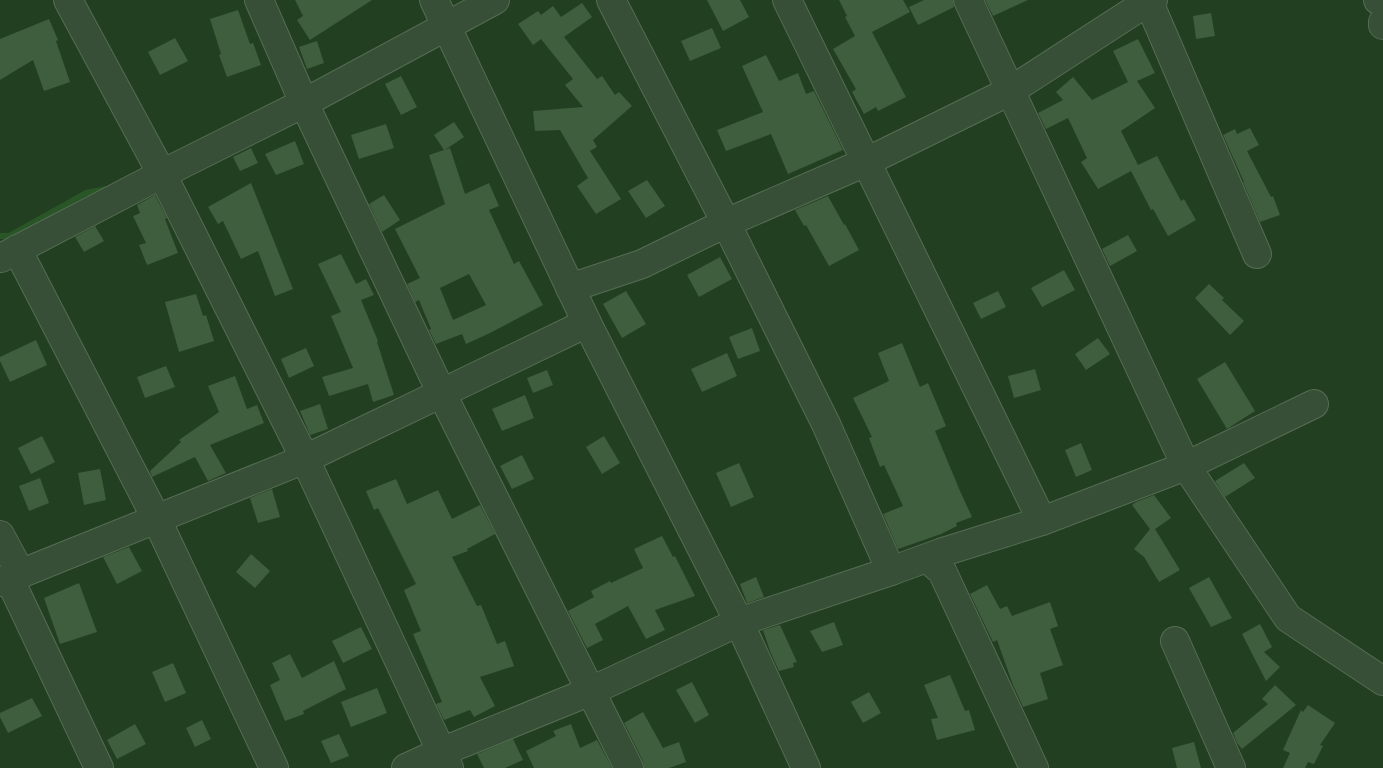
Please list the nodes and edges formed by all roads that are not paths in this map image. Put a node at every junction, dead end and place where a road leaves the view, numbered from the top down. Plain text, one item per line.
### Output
1 (68, 0) edge
2 (259, 0) edge
3 (434, 0) edge
4 (495, 0) edge
5 (611, 0) edge
6 (787, 0) edge
7 (968, 0) edge
8 (1150, 0) edge
9 (1378, 0) edge
10 (1383, 2) edge
11 (446, 27) junction
12 (1010, 91) junction
13 (304, 103) junction
14 (866, 162) junction
15 (162, 174) junction
16 (726, 223) junction
17 (8, 254) edge
18 (1257, 254) dead end
19 (570, 288) junction
20 (587, 323) junction
21 (442, 394) junction
22 (1314, 404) dead end
23 (305, 459) junction
24 (1186, 466) junction
25 (156, 518) junction
26 (1042, 521) junction
27 (0, 535) edge
28 (943, 552) junction
29 (891, 571) junction
30 (10, 578) edge
31 (739, 622) junction
32 (1175, 641) dead end
33 (1383, 681) edge
34 (591, 691) junction
35 (445, 760) edge
36 (99, 768) edge
37 (274, 768) edge
38 (406, 768) edge
39 (629, 768) edge
40 (806, 768) edge
41 (1034, 768) edge
42 (1231, 768) edge

1 - 15 street
2 - 13 street
3 - 11 street
4 - 11 street
5 - 16 street
6 - 14 street
7 - 12 street
8 - 12 street
8 - 18 street
9 - 10 street
11 - 13 street
11 - 19 street
12 - 14 street
12 - 24 street
13 - 15 street
13 - 21 street
14 - 16 street
14 - 26 street
15 - 17 street
15 - 23 street
16 - 19 street
16 - 29 street
17 - 25 street
19 - 20 street
20 - 21 street
20 - 31 street
21 - 23 street
21 - 34 street
22 - 24 street
23 - 25 street
23 - 35 street
24 - 26 street
24 - 33 street
25 - 30 street
25 - 37 street
26 - 28 street
27 - 30 street
28 - 29 street
28 - 41 street
29 - 31 street
30 - 36 street
31 - 34 street
31 - 40 street
32 - 42 street
34 - 35 street
34 - 39 street
35 - 38 street

